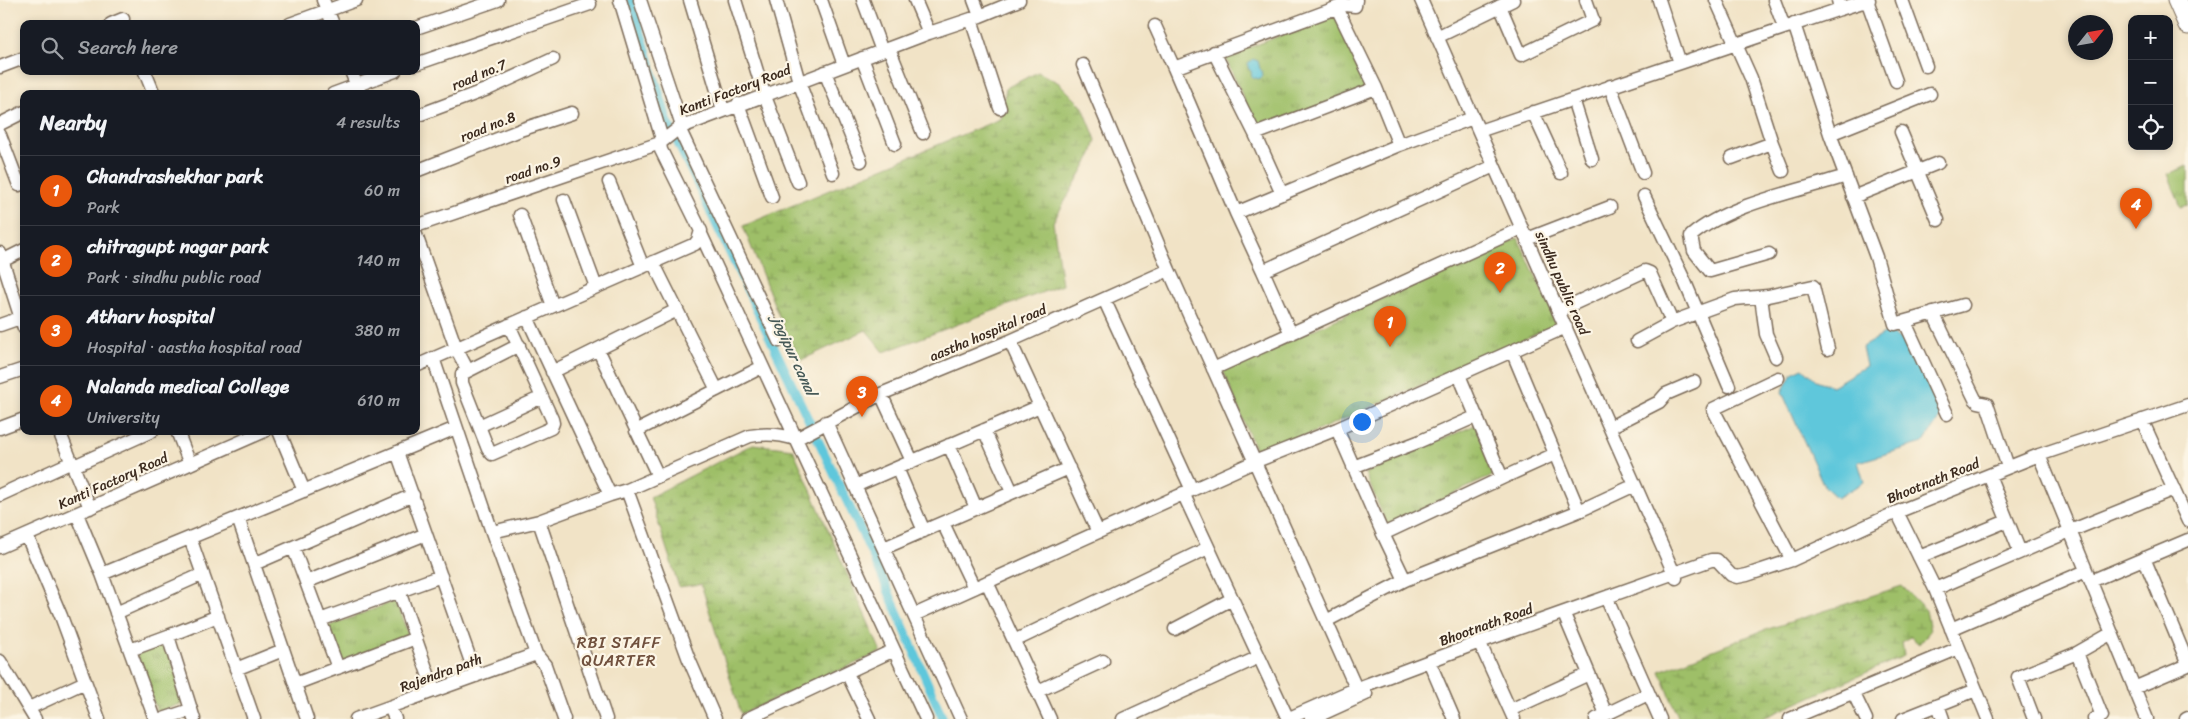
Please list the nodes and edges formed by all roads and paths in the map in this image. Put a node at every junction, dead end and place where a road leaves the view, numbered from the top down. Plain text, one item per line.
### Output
1 (356, 0) edge
2 (498, 0) edge
3 (620, 0) edge
4 (640, 0) edge
5 (690, 0) edge
6 (735, 0) edge
7 (776, 0) edge
8 (821, 0) edge
9 (864, 0) edge
10 (915, 0) edge
11 (974, 0) edge
12 (1019, 0) edge
13 (1356, 0) edge
14 (1421, 0) edge
15 (1513, 0) edge
16 (1586, 0) edge
17 (1659, 0) edge
18 (1716, 0) edge
19 (1774, 0) edge
20 (1868, 0) edge
21 (1902, 0) edge
22 (2177, 0) edge
23 (590, 4) dead end
24 (1839, 4) edge
25 (325, 6) edge
26 (1500, 6) junction
27 (1337, 8) junction
28 (976, 18) junction
29 (298, 20) edge
30 (330, 20) edge
31 (2188, 25) edge
32 (1155, 26) dead end
33 (1789, 26) junction
34 (420, 27) edge
35 (929, 33) junction
36 (1438, 37) junction
37 (1734, 44) junction
38 (885, 49) junction
39 (1214, 52) junction
40 (862, 58) junction
41 (553, 59) dead end
42 (20, 60) edge
43 (420, 63) edge
44 (1680, 63) junction
45 (844, 64) junction
46 (1083, 65) dead end
47 (1926, 66) dead end
48 (0, 67) edge
49 (1174, 68) junction
50 (825, 72) junction
51 (147, 75) edge
52 (354, 75) edge
53 (387, 75) edge
54 (1896, 81) dead end
55 (799, 82) junction
56 (1610, 86) junction
57 (1376, 88) junction
58 (359, 89) edge
59 (152, 90) edge
60 (764, 94) junction
61 (1930, 94) dead end
62 (1573, 99) junction
63 (738, 104) junction
64 (1000, 108) dead end
65 (723, 110) junction
66 (572, 112) dead end
67 (1533, 112) junction
68 (20, 114) edge
69 (420, 114) edge
70 (1473, 118) junction
71 (0, 124) edge
72 (1479, 131) junction
73 (1901, 132) dead end
74 (923, 133) dead end
75 (671, 134) junction
76 (1255, 134) junction
77 (1830, 134) junction
78 (0, 135) edge
79 (1772, 143) junction
80 (895, 144) dead end
81 (1399, 144) junction
82 (3, 149) edge
83 (1732, 158) dead end
84 (1592, 159) dead end
85 (861, 161) dead end
86 (1938, 163) dead end
87 (1494, 166) junction
88 (420, 169) edge
89 (1783, 171) dead end
90 (1918, 171) junction
91 (833, 173) dead end
92 (1643, 173) dead end
93 (1561, 174) dead end
94 (1846, 176) junction
95 (609, 182) dead end
96 (798, 182) dead end
97 (20, 184) edge
98 (1282, 194) junction
99 (1644, 196) dead end
100 (772, 197) dead end
101 (1853, 197) junction
102 (564, 200) dead end
103 (1610, 207) dead end
104 (1236, 212) junction
105 (520, 215) dead end
106 (1938, 220) dead end
107 (420, 225) edge
108 (1524, 233) junction
109 (700, 234) junction
110 (420, 246) edge
111 (20, 252) edge
112 (1769, 254) dead end
113 (1, 259) edge
114 (648, 265) junction
115 (1169, 270) junction
116 (1263, 271) junction
117 (596, 287) junction
118 (1762, 297) junction
119 (1104, 299) junction
120 (1963, 305) dead end
121 (552, 306) junction
122 (677, 310) junction
123 (20, 311) edge
124 (1558, 311) junction
125 (1698, 313) junction
126 (1933, 313) junction
127 (20, 315) edge
128 (527, 317) junction
129 (1672, 322) junction
130 (1905, 322) junction
131 (0, 325) edge
132 (509, 325) junction
133 (1566, 327) junction
134 (1291, 334) junction
135 (780, 341) dead end
136 (1010, 341) junction
137 (1636, 341) dead end
138 (518, 346) junction
139 (456, 348) junction
140 (598, 349) junction
141 (1828, 349) dead end
142 (1512, 351) junction
143 (1776, 357) dead end
144 (433, 358) junction
145 (420, 362) edge
146 (762, 367) junction
147 (1213, 369) junction
148 (20, 370) edge
149 (467, 370) junction
150 (552, 372) junction
151 (1459, 375) junction
152 (0, 377) edge
153 (1778, 378) dead end
154 (1694, 382) dead end
155 (1729, 386) dead end
156 (717, 390) junction
157 (881, 394) junction
158 (542, 397) junction
159 (2188, 405) edge
160 (1040, 406) junction
161 (1947, 414) dead end
162 (1477, 416) junction
163 (20, 420) edge
164 (2142, 420) junction
165 (822, 424) junction
166 (479, 426) junction
167 (0, 428) edge
168 (456, 428) junction
169 (1610, 428) junction
170 (1337, 429) junction
171 (984, 430) junction
172 (636, 431) junction
173 (61, 435) edge
174 (142, 435) edge
175 (178, 435) edge
176 (257, 435) edge
177 (281, 435) edge
178 (800, 437) junction
179 (949, 445) junction
180 (398, 452) junction
181 (1555, 454) junction
182 (2039, 455) junction
183 (912, 461) junction
184 (1254, 462) junction
185 (73, 464) junction
186 (190, 464) junction
187 (1353, 467) junction
188 (2008, 467) junction
189 (897, 468) junction
190 (1069, 468) junction
191 (1989, 475) junction
192 (658, 476) junction
193 (1502, 478) junction
194 (1635, 485) junction
195 (855, 486) junction
196 (2174, 489) junction
197 (627, 490) junction
198 (304, 491) junction
199 (1012, 492) junction
200 (1187, 492) junction
201 (0, 495) edge
202 (412, 495) junction
203 (610, 495) junction
204 (90, 508) junction
205 (976, 508) junction
206 (1579, 511) junction
207 (1897, 512) junction
208 (77, 514) junction
209 (238, 518) junction
210 (539, 521) junction
211 (2008, 521) junction
212 (2188, 521) edge
213 (943, 523) junction
214 (924, 531) junction
215 (2070, 531) junction
216 (492, 532) junction
217 (1098, 532) junction
218 (426, 534) junction
219 (1383, 534) junction
220 (27, 536) junction
221 (190, 538) junction
222 (2188, 540) edge
223 (0, 547) edge
224 (293, 547) junction
225 (884, 548) junction
226 (1208, 548) junction
227 (2020, 552) junction
228 (1919, 557) junction
229 (2144, 558) junction
230 (1792, 560) junction
231 (254, 564) junction
232 (102, 574) junction
233 (203, 574) junction
234 (1675, 575) junction
235 (441, 576) junction
236 (2088, 576) junction
237 (1405, 580) junction
238 (306, 582) junction
239 (986, 582) junction
240 (974, 588) junction
241 (1935, 589) junction
242 (399, 591) junction
243 (1232, 599) junction
244 (1609, 600) junction
245 (116, 613) junction
246 (914, 615) junction
247 (218, 616) junction
248 (320, 620) junction
249 (1566, 620) junction
250 (1326, 621) junction
251 (1175, 629) dead end
252 (1951, 629) junction
253 (2112, 632) junction
254 (168, 636) junction
255 (416, 638) junction
256 (1014, 641) junction
257 (1482, 648) junction
258 (1959, 648) junction
259 (130, 650) junction
260 (283, 650) junction
261 (894, 650) junction
262 (2077, 653) junction
263 (536, 654) junction
264 (1259, 657) junction
265 (0, 661) edge
266 (1103, 661) dead end
267 (1431, 664) junction
268 (2188, 664) edge
269 (236, 668) junction
270 (338, 668) junction
271 (847, 673) junction
272 (1589, 674) junction
273 (476, 676) junction
274 (85, 682) junction
275 (295, 684) junction
276 (2134, 688) junction
277 (1976, 690) junction
278 (434, 691) junction
279 (1038, 691) junction
280 (1854, 692) junction
281 (1357, 693) junction
282 (1648, 694) junction
283 (1938, 705) junction
284 (390, 706) junction
285 (32, 714) edge
286 (192, 714) edge
287 (1512, 714) edge
288 (1601, 717) edge
289 (99, 719) edge
290 (155, 719) edge
291 (163, 719) edge
292 (254, 719) edge
293 (307, 719) edge
294 (356, 719) edge
295 (395, 719) edge
296 (564, 719) edge
297 (606, 719) edge
298 (716, 719) edge
299 (747, 719) edge
300 (869, 719) edge
301 (926, 719) edge
302 (962, 719) edge
303 (1050, 719) edge
304 (1123, 719) edge
305 (1287, 719) edge
306 (1311, 719) edge
307 (1454, 719) edge
308 (1660, 719) edge
309 (1790, 719) edge
310 (1866, 719) edge
311 (1903, 719) edge
312 (1943, 719) edge
313 (1988, 719) edge
314 (2034, 719) edge
315 (2094, 719) edge
316 (2147, 719) edge

1 - 25 street
2 - 34 street
3 - 75 street
4 - 75 street
5 - 65 street
6 - 60 street
7 - 55 street
8 - 45 street
9 - 38 street
10 - 35 street
11 - 28 street
12 - 28 street, Kanti Factory Road
13 - 27 street
14 - 36 street, sindhu public road
15 - 26 street
16 - 26 street
17 - 44 street
18 - 37 street
19 - 33 street
20 - 24 street
20 - 54 street
21 - 47 street
22 - 31 highway
23 - 43 street
24 - 33 street
25 - 29 street
25 - 30 street
26 - 36 street
27 - 39 street
27 - 57 street
28 - 35 street, Kanti Factory Road
28 - 64 street
32 - 49 street
33 - 37 street
33 - 77 street
35 - 38 street, Kanti Factory Road
36 - 70 street, sindhu public road
37 - 44 street
37 - 79 street
38 - 40 street, Kanti Factory Road
38 - 74 street
39 - 49 street
39 - 76 street
40 - 45 street, Kanti Factory Road
40 - 80 street
41 - 69 street, road no.7
42 - 48 street
44 - 56 street
45 - 50 street, Kanti Factory Road
46 - 115 street
49 - 104 street
50 - 55 street, Kanti Factory Road
50 - 85 street
51 - 59 street
52 - 58 street
53 - 58 street
55 - 60 street, Kanti Factory Road
55 - 91 street
56 - 62 street
56 - 92 street
57 - 76 street
57 - 81 street
60 - 63 street, Kanti Factory Road
60 - 96 street
61 - 77 street
62 - 67 street
62 - 84 street
63 - 65 street, Kanti Factory Road
63 - 100 street
65 - 75 street, Kanti Factory Road
66 - 88 street, road no.8
67 - 72 street
67 - 93 street
68 - 71 street
70 - 72 street, sindhu public road
70 - 81 street
72 - 87 street, sindhu public road
73 - 90 street
75 - 107 street, road no.9
75 - 109 street
75 - 135 street
76 - 98 street
77 - 94 street
78 - 82 street
79 - 83 street
79 - 89 street
81 - 98 street
82 - 97 street
86 - 90 street
87 - 108 street, sindhu public road
87 - 116 street
90 - 101 street
90 - 106 street
94 - 101 street
94 - 112 street
95 - 114 street
98 - 104 street
99 - 125 street
101 - 130 street
102 - 117 street
103 - 108 street
104 - 116 street
105 - 121 street
108 - 124 street, sindhu public road
108 - 134 street
109 - 114 street
109 - 146 street
110 - 139 street
111 - 113 street
113 - 123 street
114 - 117 street
114 - 122 street
115 - 119 street, aastha hospital road
115 - 147 street
116 - 134 street
117 - 121 street
118 - 125 street
118 - 141 street
118 - 143 street
119 - 136 street, aastha hospital road
119 - 200 street
120 - 126 street
121 - 128 street
122 - 140 street
122 - 156 street
124 - 129 street
124 - 133 street, sindhu public road
125 - 129 street
125 - 155 street
126 - 130 street
126 - 188 street
127 - 131 street
128 - 132 street
128 - 150 street
129 - 137 street
130 - 161 street
132 - 138 street
132 - 139 street
133 - 142 street
133 - 169 street, sindhu public road
134 - 147 street
136 - 157 street, aastha hospital road
136 - 160 street
138 - 149 street
138 - 158 street
139 - 144 street
139 - 149 street
140 - 150 street
140 - 172 street
142 - 151 street
142 - 181 street
144 - 145 street
144 - 168 street
146 - 156 street
146 - 178 street
147 - 184 street
148 - 152 street
149 - 166 street
150 - 203 street
151 - 162 street
151 - 170 street
153 - 230 street
154 - 169 street
156 - 172 street
157 - 165 street, aastha hospital road
157 - 183 street
158 - 166 street
158 - 166 street
159 - 164 street, Bhootnath Road
160 - 171 street
160 - 190 street
162 - 187 street
162 - 193 street
163 - 167 street
164 - 182 street, Bhootnath Road
164 - 196 street
165 - 178 street, aastha hospital road
165 - 195 street
168 - 180 street
168 - 216 street
169 - 194 street, sindhu public road
170 - 184 street
170 - 187 street
171 - 179 street
171 - 199 street
172 - 192 street
173 - 185 street
174 - 185 street
175 - 186 street
176 - 186 street, Kanti Factory Road
177 - 198 street
178 - 192 street
178 - 261 street
179 - 183 street
179 - 205 street
180 - 198 street
180 - 202 street
181 - 193 street
181 - 206 street
182 - 188 street, Bhootnath Road
182 - 215 street
183 - 189 street
184 - 200 street
184 - 250 street
185 - 201 street
185 - 204 street
186 - 204 street, Kanti Factory Road
187 - 219 street
188 - 191 street, Bhootnath Road
189 - 195 street
189 - 214 street
190 - 199 street
190 - 217 street
191 - 207 street, Bhootnath Road
191 - 211 street
192 - 197 street
193 - 219 street
194 - 206 street
194 - 234 street, sindhu public road
195 - 225 street
196 - 212 street
196 - 215 street
197 - 203 street
197 - 298 street
198 - 209 street
199 - 205 street
200 - 217 street
200 - 226 street
202 - 218 street
202 - 224 street
203 - 210 street
204 - 208 street, Kanti Factory Road
205 - 213 street
206 - 237 street
207 - 228 street
207 - 230 street, Bhootnath Road
208 - 220 street, Kanti Factory Road
208 - 232 street
209 - 221 street
209 - 231 street
210 - 216 street
210 - 297 street
211 - 227 street
211 - 228 street
213 - 214 street
213 - 240 street
214 - 225 street
215 - 227 street
215 - 236 street
216 - 263 street
217 - 239 street
218 - 235 street
218 - 238 street
219 - 237 street
220 - 223 street, Kanti Factory Road
220 - 274 street
221 - 232 street
221 - 233 street
222 - 229 street
224 - 231 street
224 - 238 street
225 - 246 street
226 - 243 street
226 - 256 street
227 - 241 street
228 - 241 street
229 - 236 street
229 - 268 street
230 - 234 street, Bhootnath Road
231 - 260 street
232 - 245 street
233 - 245 street
233 - 247 street
234 - 244 street, Bhootnath Road
235 - 242 street
235 - 273 street
236 - 252 street
236 - 253 street
237 - 250 street
238 - 248 street
239 - 240 street
239 - 256 street
240 - 246 street
241 - 252 street
242 - 248 street
242 - 255 street
243 - 251 street
243 - 264 street
244 - 249 street, Bhootnath Road
244 - 267 street, Bhootnath Road
244 - 282 street
245 - 259 street
246 - 302 street
247 - 254 street
247 - 269 street
248 - 270 street
249 - 257 street, Bhootnath Road
249 - 272 street
250 - 281 street
252 - 258 street
253 - 262 street
253 - 276 street
254 - 259 street
254 - 286 street
255 - 270 street
255 - 278 street
256 - 279 street
257 - 267 street, Bhootnath Road
257 - 287 street
258 - 277 street
258 - 280 street
259 - 290 street
260 - 269 street
260 - 275 street
261 - 271 street
261 - 301 street
262 - 314 street
262 - 315 street
263 - 273 street, Rajendra path
263 - 296 street
264 - 304 street
264 - 305 street
265 - 285 street
266 - 279 street
267 - 281 street, Bhootnath Road
267 - 307 street
268 - 276 street
269 - 292 street
270 - 275 street
271 - 299 street
271 - 300 street
272 - 287 street
272 - 288 street
273 - 278 street, Rajendra path
274 - 285 street
274 - 289 street
275 - 293 street
276 - 316 street
277 - 283 street
277 - 313 street
278 - 284 street, Rajendra path
279 - 303 street
280 - 309 street
280 - 310 street
281 - 305 street, Bhootnath Road
281 - 306 street, Bhootnath Road
282 - 288 street
282 - 308 street
283 - 311 street
283 - 312 street
284 - 294 street, Rajendra path
284 - 295 street
286 - 291 street

